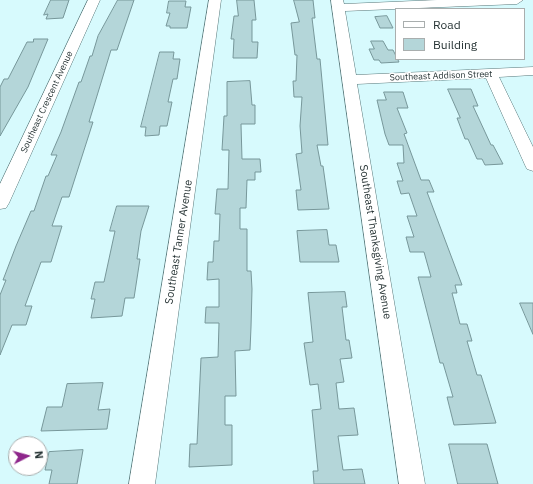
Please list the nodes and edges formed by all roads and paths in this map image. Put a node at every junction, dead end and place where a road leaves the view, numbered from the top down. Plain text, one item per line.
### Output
1 (94, 0) edge
2 (215, 0) edge
3 (517, 0) edge
4 (337, 4) edge
5 (533, 71) edge
6 (491, 74) junction
7 (350, 80) junction
8 (533, 165) edge
9 (0, 203) edge
10 (142, 484) edge
11 (412, 484) edge

1 - 9 street, Southeast Crescent Avenue
2 - 10 street, Southeast Tanner Avenue
3 - 4 street
4 - 7 street, Southeast Thanksgiving Avenue
5 - 6 street, Southeast Addison Street
6 - 7 street, Southeast Addison Street
6 - 8 street
7 - 11 street, Southeast Thanksgiving Avenue

